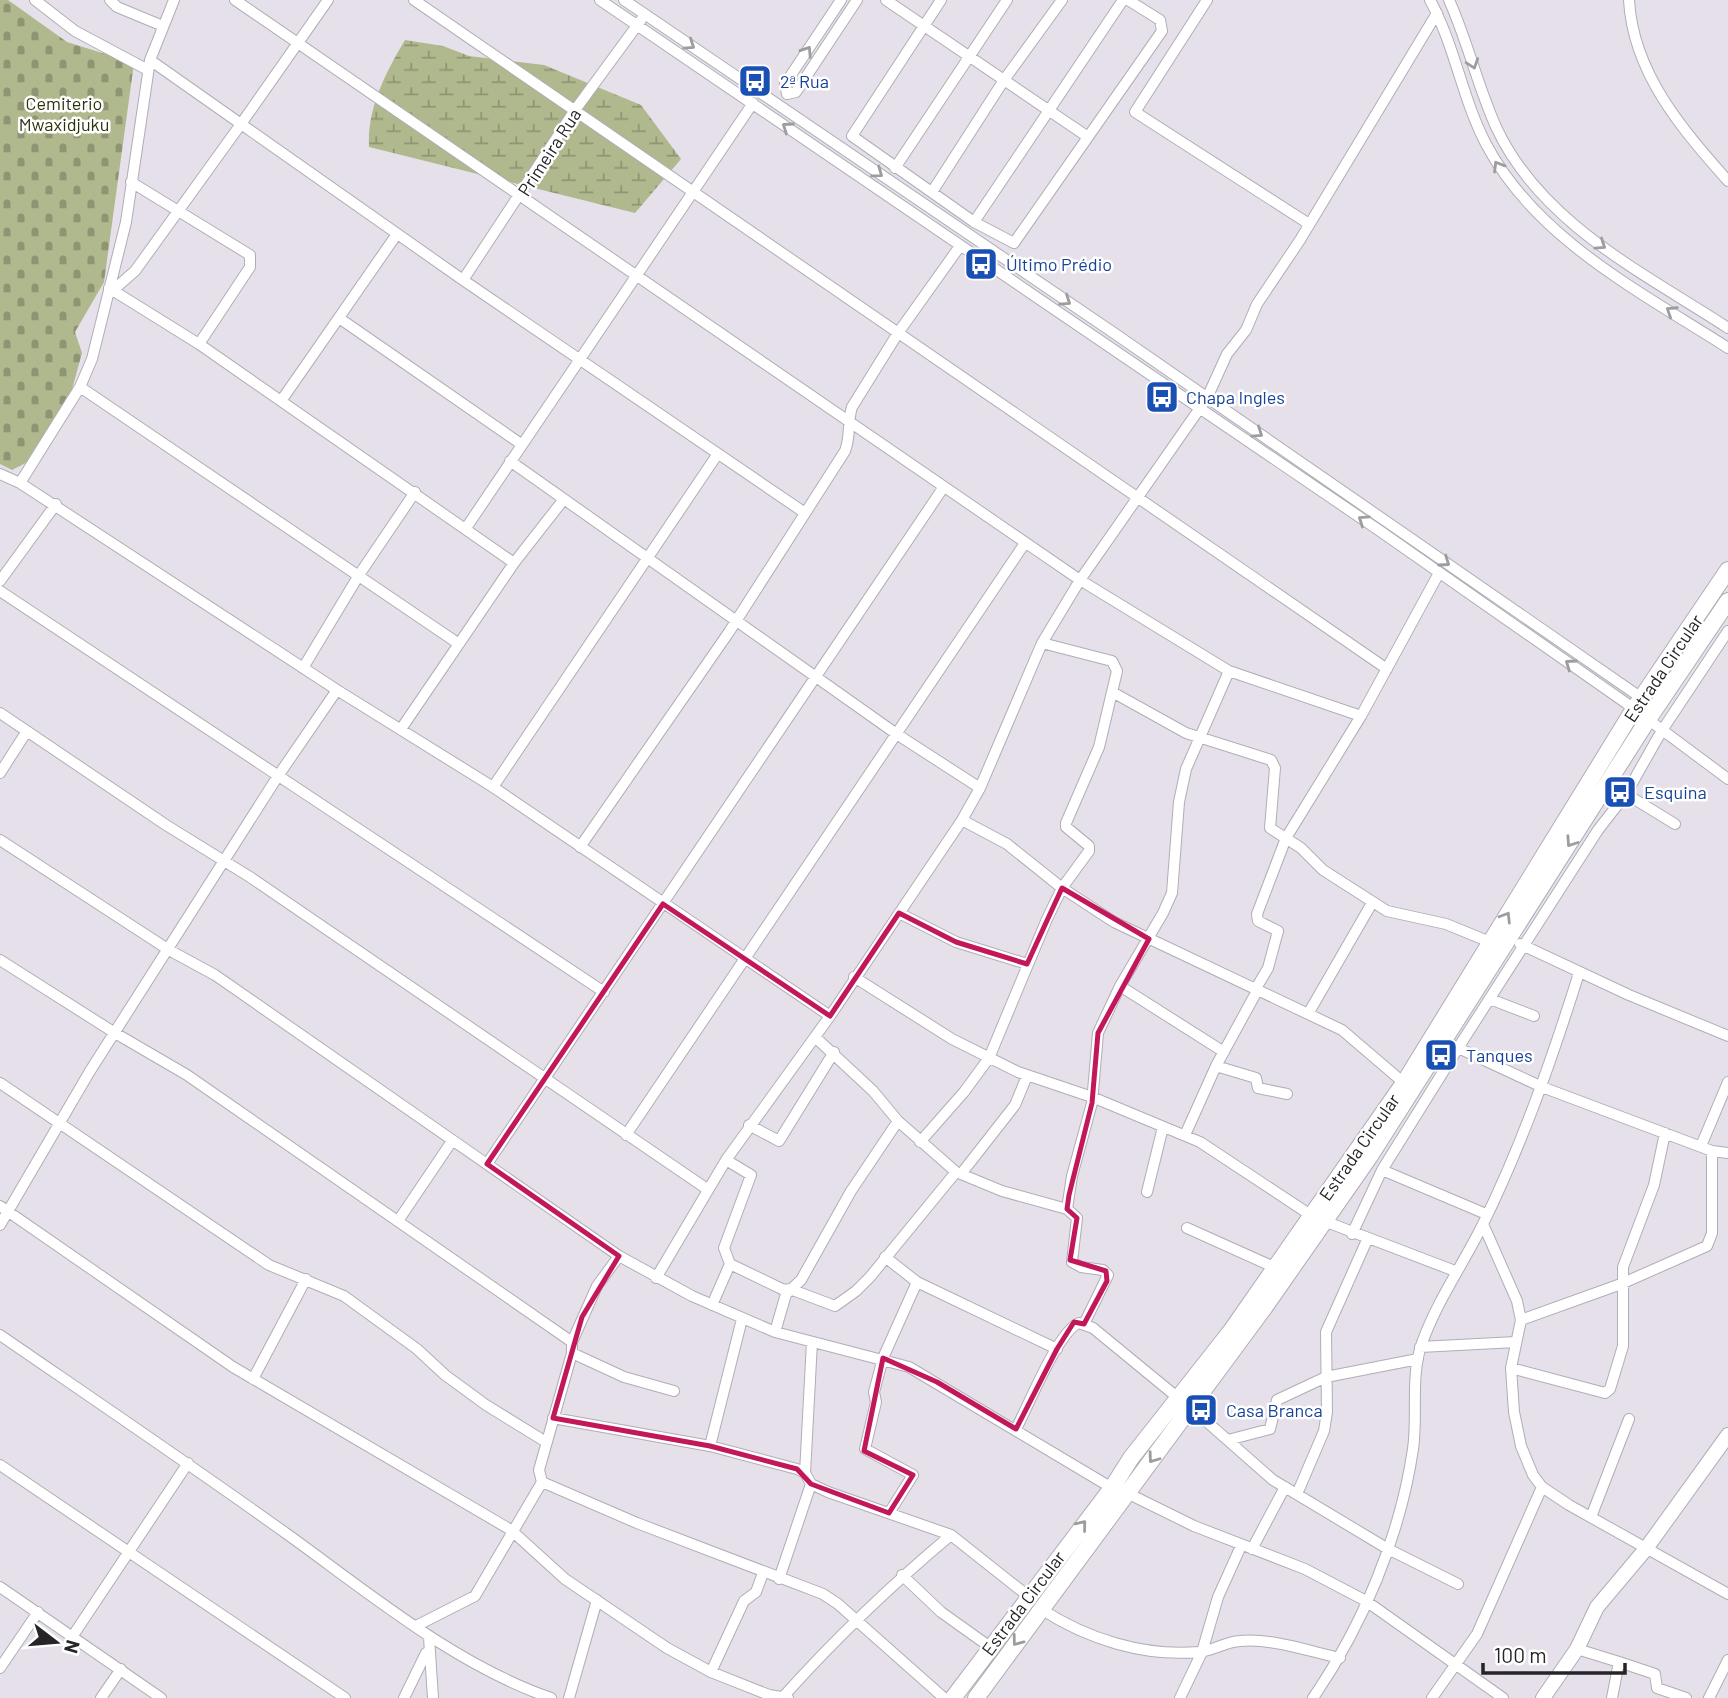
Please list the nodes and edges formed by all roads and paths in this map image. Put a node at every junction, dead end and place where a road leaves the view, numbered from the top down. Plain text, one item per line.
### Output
1 (35, 0) edge
2 (110, 0) edge
3 (174, 0) edge
4 (235, 0) edge
5 (328, 0) edge
6 (414, 0) edge
7 (600, 0) edge
8 (624, 0) edge
9 (841, 0) edge
10 (857, 0) edge
11 (886, 0) edge
12 (941, 0) edge
13 (1007, 0) edge
14 (1062, 0) edge
15 (1125, 0) edge
16 (1207, 0) edge
17 (1430, 0) edge
18 (1449, 0) edge
19 (1629, 0) edge
20 (1437, 13) junction
21 (645, 14) junction
22 (637, 25) junction
23 (163, 26) junction
24 (924, 26) junction
25 (295, 44) junction
26 (969, 56) junction
27 (149, 65) junction
28 (1004, 80) junction
29 (753, 103) junction
30 (575, 110) junction
31 (1049, 111) junction
32 (241, 124) junction
33 (1088, 137) junction
34 (895, 168) junction
35 (1728, 181) edge
36 (131, 182) junction
37 (694, 192) junction
38 (932, 192) junction
39 (521, 195) junction
40 (180, 210) junction
41 (974, 222) junction
42 (1309, 224) junction
43 (397, 234) junction
44 (960, 246) junction
45 (637, 276) junction
46 (463, 280) junction
47 (111, 289) junction
48 (338, 318) junction
49 (1728, 328) edge
50 (898, 334) junction
51 (199, 344) junction
52 (1728, 348) edge
53 (581, 359) junction
54 (80, 387) junction
55 (1207, 398) junction
56 (281, 401) junction
57 (1199, 410) junction
58 (848, 419) junction
59 (521, 444) junction
60 (717, 455) junction
61 (510, 461) junction
62 (0, 474) edge
63 (20, 483) junction
64 (943, 488) junction
65 (415, 492) junction
66 (1138, 498) junction
67 (564, 499) junction
68 (56, 504) junction
69 (805, 513) junction
70 (466, 528) junction
71 (1025, 543) junction
72 (649, 557) junction
73 (514, 563) junction
74 (1728, 570) edge
75 (1439, 573) junction
76 (359, 575) junction
77 (1080, 580) junction
78 (0, 581) edge
79 (0, 591) edge
80 (1728, 601) edge
81 (735, 621) junction
82 (1728, 631) edge
83 (1042, 643) junction
84 (459, 644) junction
85 (303, 668) junction
86 (1387, 669) junction
87 (1229, 671) junction
88 (818, 677) junction
89 (337, 690) junction
90 (1114, 693) junction
91 (1638, 703) junction
92 (0, 713) edge
93 (1651, 715) junction
94 (1361, 716) junction
95 (401, 729) junction
96 (27, 731) junction
97 (1661, 732) junction
98 (898, 735) junction
99 (1198, 737) junction
100 (0, 773) edge
101 (278, 776) junction
102 (1728, 779) edge
103 (493, 787) junction
104 (980, 788) junction
105 (1626, 794) junction
106 (962, 820) junction
107 (1675, 824) dead end
108 (1286, 838) junction
109 (0, 840) edge
110 (580, 847) junction
111 (224, 862) junction
112 (1062, 888) junction
113 (1372, 903) junction
114 (663, 904) junction
115 (899, 913) junction
116 (1149, 939) junction
117 (1508, 939) junction
118 (1490, 942) junction
119 (1524, 946) junction
120 (169, 950) junction
121 (746, 957) junction
122 (0, 960) edge
123 (1027, 964) junction
124 (1579, 973) junction
125 (854, 977) junction
126 (1119, 986) junction
127 (1256, 991) junction
128 (604, 992) junction
129 (1490, 999) junction
130 (1308, 1014) junction
131 (830, 1016) junction
132 (1534, 1016) dead end
133 (115, 1033) junction
134 (1728, 1036) edge
135 (815, 1037) junction
136 (1451, 1044) junction
137 (834, 1052) junction
138 (1224, 1052) junction
139 (989, 1058) junction
140 (1216, 1066) junction
141 (1027, 1076) junction
142 (544, 1077) junction
143 (1728, 1082) edge
144 (0, 1083) edge
145 (1404, 1083) junction
146 (1542, 1087) junction
147 (1287, 1094) dead end
148 (1092, 1097) junction
149 (898, 1121) junction
150 (59, 1124) junction
151 (749, 1125) junction
152 (1163, 1126) junction
153 (1665, 1133) junction
154 (626, 1135) junction
155 (1185, 1135) junction
156 (452, 1141) junction
157 (919, 1142) junction
158 (1701, 1146) junction
159 (1712, 1151) junction
160 (1728, 1153) edge
161 (726, 1160) junction
162 (487, 1164) junction
163 (1382, 1170) junction
164 (958, 1173) junction
165 (707, 1189) junction
166 (1146, 1192) dead end
167 (4, 1209) edge
168 (1067, 1209) junction
169 (1318, 1219) junction
170 (1485, 1219) junction
171 (398, 1221) junction
172 (0, 1224) edge
173 (1187, 1228) dead end
174 (1352, 1234) junction
175 (1367, 1240) junction
176 (619, 1256) junction
177 (885, 1257) junction
178 (730, 1264) junction
179 (1276, 1268) junction
180 (1455, 1271) junction
181 (656, 1278) junction
182 (306, 1279) junction
183 (917, 1282) junction
184 (1620, 1284) junction
185 (790, 1289) junction
186 (712, 1305) junction
187 (742, 1319) junction
188 (1521, 1320) junction
189 (1084, 1324) junction
190 (775, 1332) junction
191 (0, 1335) edge
192 (812, 1342) junction
193 (1516, 1342) junction
194 (1420, 1347) junction
195 (572, 1348) junction
196 (1057, 1349) junction
197 (883, 1359) junction
198 (1418, 1359) junction
199 (1511, 1368) junction
200 (1326, 1377) junction
201 (253, 1379) junction
202 (674, 1391) dead end
203 (1184, 1402) junction
204 (553, 1418) junction
205 (1629, 1419) dead end
206 (1016, 1429) junction
207 (1728, 1435) edge
208 (1228, 1440) junction
209 (545, 1442) junction
210 (710, 1446) junction
211 (188, 1464) junction
212 (0, 1465) edge
213 (805, 1473) junction
214 (542, 1482) junction
215 (811, 1484) junction
216 (1285, 1487) junction
217 (1542, 1487) junction
218 (1120, 1490) junction
219 (1297, 1494) junction
220 (889, 1513) junction
221 (1591, 1517) junction
222 (511, 1530) junction
223 (951, 1535) junction
224 (1247, 1547) junction
225 (1388, 1549) junction
226 (1645, 1550) junction
227 (127, 1552) junction
228 (763, 1573) junction
229 (902, 1575) junction
230 (779, 1579) junction
231 (1458, 1584) dead end
232 (0, 1587) edge
233 (1728, 1594) edge
234 (1028, 1596) junction
235 (597, 1601) junction
236 (1366, 1601) junction
237 (1041, 1609) junction
238 (38, 1612) junction
239 (856, 1620) junction
240 (416, 1626) junction
241 (72, 1637) junction
242 (429, 1637) junction
243 (990, 1647) junction
244 (1577, 1648) junction
245 (427, 1650) junction
246 (1202, 1652) junction
247 (1340, 1658) junction
248 (1728, 1660) edge
249 (1619, 1662) junction
250 (1456, 1664) junction
251 (0, 1668) edge
252 (121, 1669) junction
253 (711, 1672) junction
254 (339, 1697) edge
255 (101, 1698) edge
256 (162, 1698) edge
257 (404, 1698) edge
258 (433, 1698) edge
259 (551, 1698) edge
260 (569, 1698) edge
261 (785, 1698) edge
262 (944, 1698) edge
263 (953, 1698) edge
264 (976, 1698) edge
265 (1180, 1698) edge
266 (1313, 1698) edge
267 (1432, 1698) edge
268 (1503, 1698) edge
269 (1543, 1698) edge
270 (1612, 1698) edge
271 (1686, 1698) edge
272 (1709, 1698) edge

1 - 27 street
2 - 23 street
3 - 23 street
4 - 25 street
5 - 25 street
6 - 30 street
7 - 22 street
8 - 21 street
10 -> 9 street
11 - 24 street
12 - 24 street
13 - 26 street
14 - 28 street
15 - 31 street
15 - 33 street
16 - 42 street
17 - 20 street
18 -> 49 street
19 - 35 street
20 - 42 street
52 -> 20 street
21 - 22 street, Primeira Rua
21 -> 55 street
22 - 29 street
22 - 30 street, Primeira Rua
23 - 27 street
24 - 26 street
24 - 34 street
25 - 32 street
25 - 39 street
26 - 28 street
26 - 34 street
27 - 32 street
27 - 36 street
28 - 31 street
28 - 38 street
29 - 37 street
44 -> 29 street
30 - 37 street
30 - 39 street, Primeira Rua
31 - 33 street
31 - 41 street
32 - 40 street
32 - 43 street
33 - 41 street
34 - 38 street
36 - 40 street
36 - 47 street
37 - 45 street
37 - 50 street
38 - 41 street
39 - 45 street
39 - 46 street, Primeira Rua
40 - 47 street
40 - 51 street
42 - 55 street
43 - 46 street
43 - 48 street
44 - 50 street
44 - 57 street
45 - 53 street
45 - 58 street
46 - 53 street
47 - 51 street
47 - 54 street
48 - 56 street
48 - 59 street
50 - 58 street
50 - 66 street
51 - 56 street
53 - 59 street
53 - 60 street
54 - 63 street
54 - 76 street
55 - 57 street
55 -> 91 street
56 - 65 street
57 - 66 street
75 -> 57 street
58 - 64 street
58 - 69 street
59 - 61 street
60 - 69 street
60 - 72 street
61 - 67 street
61 - 70 street
62 - 63 street
63 - 68 street
64 - 71 street
64 - 88 street
65 - 70 street
65 - 76 street
66 - 77 street
66 - 86 street
67 - 72 street
67 - 73 street
68 - 78 street
68 - 85 street
69 - 81 street
70 - 73 street
71 - 77 street
71 - 98 street
72 - 81 street
72 - 103 street
73 - 84 street
74 - 91 main road, Estrada Circular
75 - 86 street
91 -> 75 street
76 - 84 street
76 - 85 street
77 - 83 street
77 - 87 street
79 - 101 street
80 - 93 main road
81 - 88 street
81 - 110 street
82 - 97 street
83 - 90 street
83 - 104 street
84 - 95 street
85 - 89 street
86 - 94 street
87 - 94 street
87 - 99 street
88 - 98 street
88 - 114 street
89 - 95 street
89 - 101 street
90 - 99 street
90 - 112 street
91 - 93 street
118 -> 91 main road, Estrada Circular
92 - 96 street
93 - 97 street
93 -> 117 main road
94 - 108 street
95 - 103 street
96 - 100 street
96 - 111 street
97 - 102 street
97 - 105 street
98 - 104 street
98 - 121 street
99 - 108 street
99 - 116 street
101 - 111 street
101 - 128 street
103 - 110 street
104 - 106 street
105 - 107 street
105 - 119 street
106 - 112 street
106 - 115 street
108 - 113 street
108 - 127 street
109 - 120 street
110 - 114 street
111 - 120 street
111 - 142 street
112 - 116 street
112 - 123 street
113 - 118 street
113 - 130 street
114 - 121 street
114 - 128 street
115 - 123 street
115 - 125 street
116 - 126 street
116 - 127 street
117 - 119 street
117 - 136 main road
118 - 145 main road, Estrada Circular
119 - 124 street
119 - 129 street
120 - 133 street
120 - 156 street
121 - 131 street
121 - 154 street
122 - 133 street
123 - 139 street
124 - 134 street
124 - 146 street
125 - 131 street
125 - 139 street
126 - 138 street
126 - 148 street
127 - 130 street
127 - 138 street
128 - 142 street
129 - 132 street
129 - 136 street
130 - 145 street
131 - 135 street
133 - 150 street
133 - 171 street
135 - 137 street
135 - 151 street
136 - 146 street
136 - 163 street
136 - 169 main road
137 - 149 street
137 - 151 street
138 - 140 street
139 - 141 street
139 - 157 street
140 - 147 street
140 - 155 street
141 - 148 street
141 - 164 street
142 - 154 street
142 - 162 street
143 - 158 street
144 - 150 street
145 - 169 main road, Estrada Circular
146 - 153 street
146 - 170 street
148 - 152 street
148 - 168 street
149 - 157 street
149 - 185 street
150 - 167 street
150 - 182 street
151 - 161 street
152 - 155 street
152 - 166 street
153 - 158 street
153 - 184 street
154 - 165 street
155 - 169 street
156 - 162 street
156 - 171 street
157 - 164 street
158 - 159 street
159 - 160 street
159 - 184 street
161 - 165 street
161 - 178 street
162 - 176 street
163 - 170 street
163 - 174 street
164 - 168 street
164 - 177 street
165 - 181 street
167 - 172 street
167 - 201 street
168 - 189 street
169 - 174 street
169 - 179 main road, Estrada Circular
169 - 203 main road
170 - 180 street
170 - 188 street
171 - 195 street
173 - 179 street
174 - 175 street
175 - 180 street
175 - 200 street
176 - 181 street
176 - 195 street
177 - 183 street
177 - 185 street
178 - 185 street
178 - 186 street
179 - 203 main road, Estrada Circular
180 - 194 street
181 - 186 street
182 - 201 street
182 - 209 street
183 - 196 street
183 - 197 street
184 - 188 street
184 - 199 street
185 - 190 street
186 - 187 street
187 - 190 street
187 - 210 street
188 - 193 street
189 - 196 street
189 - 203 street
190 - 192 street
191 - 211 street
192 - 197 street
192 - 213 street
193 - 194 street
193 - 199 street
194 - 198 street
195 - 202 street
195 - 204 street
196 - 206 street
197 - 206 street
197 - 220 street
198 - 200 street
198 - 225 street
199 - 217 street
200 - 208 street
200 - 219 street
201 - 222 street
203 - 208 street
203 - 218 main road, Estrada Circular
204 - 209 street
204 - 210 street
205 - 221 street
206 - 218 street
207 - 226 street
208 - 216 street
209 - 214 street
210 - 213 street
211 - 227 street
211 - 240 street
212 - 227 street
213 - 215 street
214 - 222 street
214 - 228 street
215 - 220 street
215 - 230 street
216 - 219 street
216 - 224 street
217 - 221 street
217 - 250 street
218 - 224 street
234 -> 218 main road, Estrada Circular
218 - 237 main road
219 - 225 street
220 - 223 street
221 - 226 street
222 - 235 street
222 - 240 street
223 - 229 street
223 - 234 street
224 - 236 street
224 - 246 street
225 - 231 street
225 - 236 street
226 - 233 street
226 - 244 street
227 - 241 street
227 - 254 street
228 - 230 street
228 - 253 street
229 - 239 street
229 - 243 street
230 - 239 street
232 - 238 street
234 - 243 main road, Estrada Circular
235 - 253 street
235 - 260 street
236 - 247 street
236 - 250 street
237 - 246 street
237 -> 264 main road
238 - 241 street
238 - 251 street
239 - 261 street
239 - 262 street
240 - 242 street
241 - 252 street
242 - 245 street
242 - 259 street
243 - 263 main road, Estrada Circular
244 - 249 street
244 - 269 street
245 - 257 street
245 - 258 street
246 - 247 street
246 - 265 street
247 - 266 street
248 - 272 street
249 - 270 street
249 - 271 street
250 - 267 street
250 - 268 street
252 - 255 street
252 - 256 street
253 - 261 street

